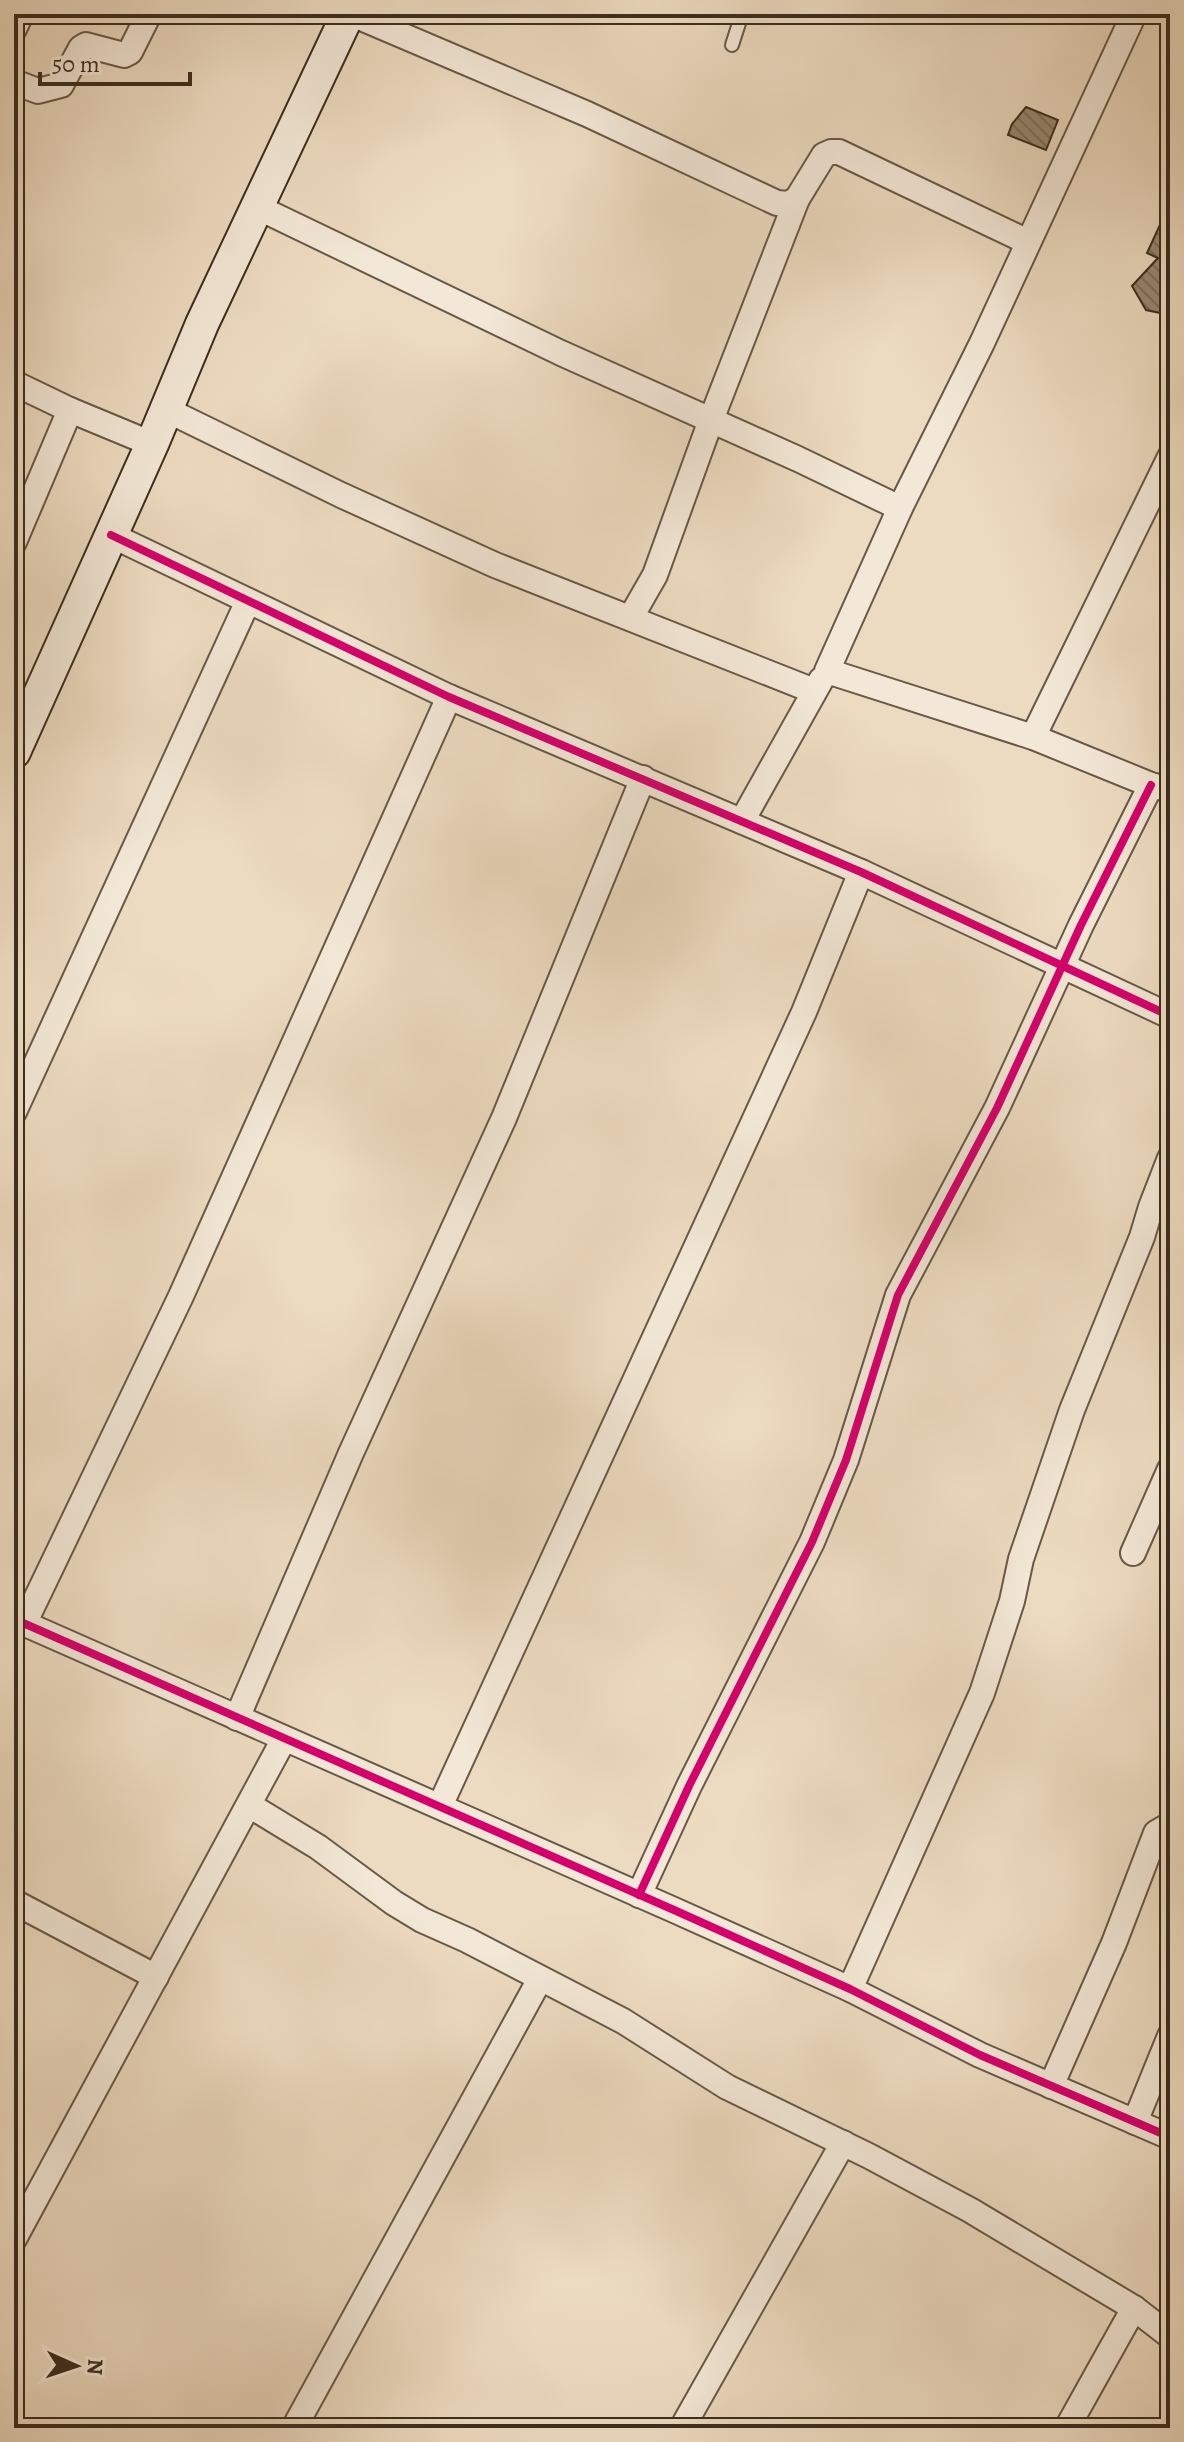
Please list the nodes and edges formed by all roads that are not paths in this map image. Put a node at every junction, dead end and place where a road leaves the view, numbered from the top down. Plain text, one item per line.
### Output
1 (21, 14) edge
2 (149, 14) edge
3 (350, 14) edge
4 (742, 14) edge
5 (1134, 14) edge
6 (14, 29) edge
7 (732, 45) dead end
8 (14, 82) edge
9 (797, 199) junction
10 (257, 207) junction
11 (1028, 242) junction
12 (14, 383) edge
13 (70, 410) junction
14 (167, 410) junction
15 (711, 420) junction
16 (152, 444) junction
17 (1170, 457) edge
18 (900, 508) junction
19 (111, 535) junction
20 (14, 542) edge
21 (248, 601) junction
22 (631, 617) junction
23 (820, 681) junction
24 (449, 697) junction
25 (1033, 737) junction
26 (14, 752) edge
27 (643, 778) junction
28 (1161, 788) edge
29 (742, 821) junction
30 (861, 872) junction
31 (1062, 966) junction
32 (1170, 1016) edge
33 (14, 1112) edge
34 (1170, 1158) edge
35 (1170, 1469) edge
36 (1133, 1553) dead end
37 (19, 1621) edge
38 (237, 1718) junction
39 (284, 1739) junction
40 (249, 1805) junction
41 (440, 1806) junction
42 (1170, 1825) edge
43 (639, 1895) junction
44 (14, 1902) edge
45 (156, 1977) junction
46 (540, 1979) junction
47 (850, 1989) junction
48 (1170, 2036) edge
49 (1051, 2086) junction
50 (1135, 2122) junction
51 (1170, 2137) edge
52 (843, 2143) junction
53 (14, 2239) edge
54 (1134, 2308) junction
55 (1170, 2336) edge
56 (294, 2428) edge
57 (682, 2428) edge
58 (1067, 2428) edge

1 - 6 street
2 - 8 street
3 - 9 street
3 - 10 street
4 - 7 lane
5 - 11 street
9 - 11 street
9 - 15 street
10 - 14 street
10 - 15 street
11 - 18 street
12 - 13 street
13 - 16 street
13 - 20 street
14 - 16 street
14 - 22 street
15 - 18 street
15 - 22 street
16 - 19 street
17 - 25 street
18 - 23 street
19 - 21 street
19 - 26 street
21 - 24 street
21 - 33 street
22 - 23 street
23 - 25 street
23 - 29 street
24 - 27 street
24 - 37 street
25 - 28 street
27 - 29 street
27 - 38 street
28 - 31 street
29 - 30 street
30 - 31 street
30 - 41 street
31 - 32 street
31 - 43 street
34 - 47 street
35 - 36 street
37 - 38 street
38 - 39 street
39 - 40 street
39 - 41 street
40 - 45 street
40 - 46 street
41 - 43 street
42 - 49 street
43 - 47 street
44 - 45 street
45 - 53 street
46 - 52 street
46 - 56 street
47 - 49 street
48 - 50 street
49 - 50 street
50 - 51 street
52 - 54 street
52 - 57 street
54 - 55 street
54 - 58 street

